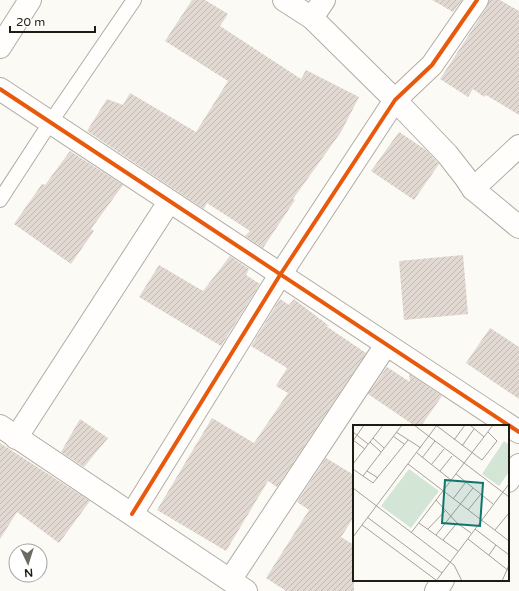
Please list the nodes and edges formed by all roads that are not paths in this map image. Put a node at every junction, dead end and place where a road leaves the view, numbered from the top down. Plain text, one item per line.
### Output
1 (30, 0) edge
2 (134, 0) edge
3 (284, 0) edge
4 (324, 0) edge
5 (477, 0) edge
6 (312, 18) junction
7 (0, 47) edge
8 (0, 89) edge
9 (395, 100) junction
10 (50, 122) junction
11 (519, 146) edge
12 (473, 189) junction
13 (0, 200) edge
14 (169, 202) junction
15 (519, 227) edge
16 (280, 275) junction
17 (386, 345) junction
18 (508, 425) edge
19 (509, 425) edge
20 (8, 432) edge
21 (519, 432) edge
22 (519, 465) edge
23 (509, 480) edge
24 (132, 514) junction
25 (442, 581) edge
26 (238, 586) edge
27 (436, 591) edge

1 - 7 main road
2 - 10 lane
3 - 6 main road
4 - 6 main road
5 - 9 main road
6 - 9 main road
8 - 10 main road
9 - 12 main road
9 - 16 main road
10 - 13 lane
10 - 14 main road
11 - 12 main road
12 - 15 main road
14 - 16 main road
14 - 20 main road
16 - 17 main road
16 - 24 main road
17 - 18 main road
17 - 26 main road
19 - 21 main road
20 - 24 main road
22 - 23 main road
24 - 26 main road
25 - 27 main road

